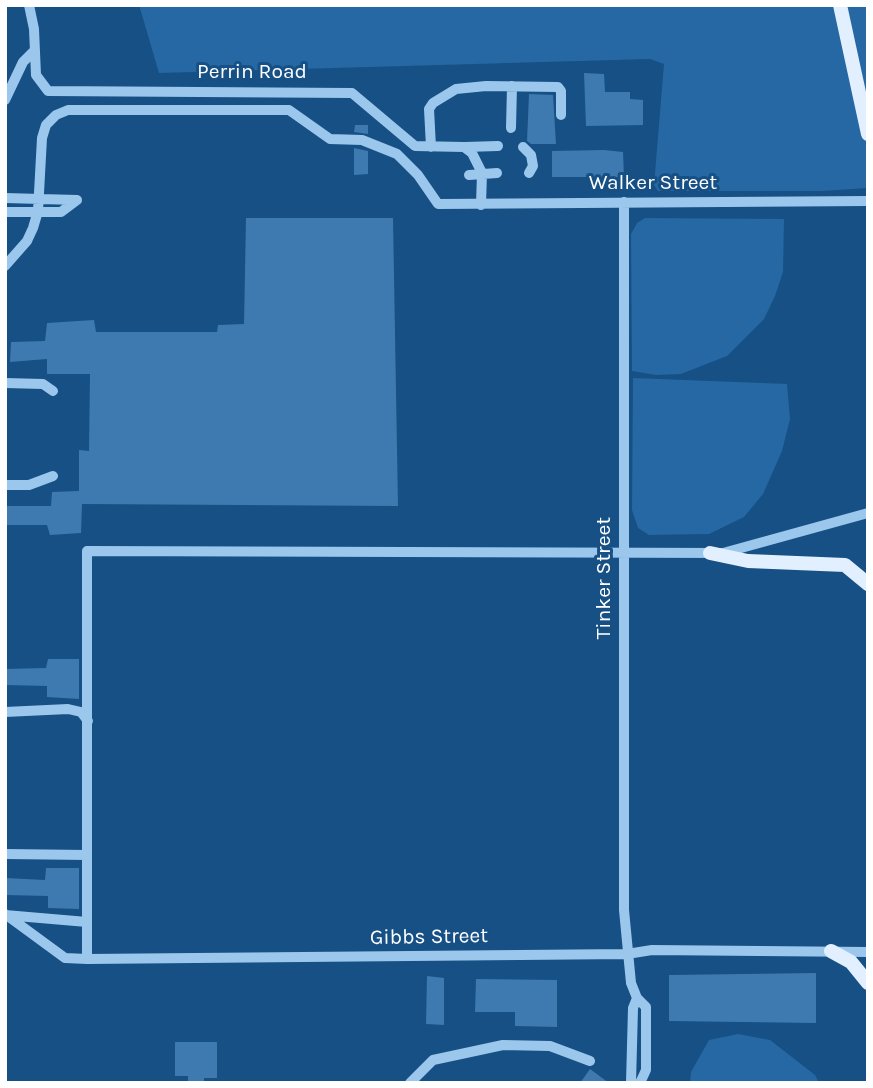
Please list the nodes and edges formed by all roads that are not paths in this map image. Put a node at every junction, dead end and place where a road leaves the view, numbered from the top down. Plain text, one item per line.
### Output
1 (29, 5) edge
2 (840, 5) edge
3 (35, 50) junction
4 (512, 86) junction
5 (5, 100) edge
6 (561, 115) dead end
7 (511, 128) dead end
8 (868, 134) edge
9 (498, 146) dead end
10 (430, 147) junction
11 (523, 147) dead end
12 (464, 148) junction
13 (497, 173) dead end
14 (529, 173) dead end
15 (469, 175) dead end
16 (482, 175) junction
17 (5, 198) edge
18 (38, 198) junction
19 (868, 201) edge
20 (624, 202) junction
21 (481, 205) junction
22 (38, 211) junction
23 (5, 212) edge
24 (5, 266) edge
25 (5, 383) edge
26 (53, 391) dead end
27 (53, 476) dead end
28 (5, 485) edge
29 (868, 513) edge
30 (623, 552) junction
31 (710, 553) junction
32 (868, 584) edge
33 (5, 712) edge
34 (88, 721) junction
35 (5, 854) edge
36 (87, 855) junction
37 (5, 914) edge
38 (87, 922) junction
39 (831, 951) junction
40 (868, 952) edge
41 (627, 954) junction
42 (87, 959) junction
43 (868, 983) edge
44 (637, 998) junction
45 (590, 1061) dead end
46 (410, 1083) edge
47 (631, 1083) edge
48 (640, 1083) edge

1 - 3 street, Perrin Road
2 - 8 main road
3 - 5 street
3 - 10 street, Perrin Road
4 - 6 street
4 - 7 street
4 - 10 street
9 - 12 street, Perrin Road
10 - 12 street, Perrin Road
11 - 14 street
12 - 16 street
13 - 16 street
15 - 16 street
16 - 21 street
17 - 18 street
18 - 21 street, Walker Street
18 - 22 street
18 - 22 street
19 - 20 street, Walker Street
20 - 21 street, Walker Street
20 - 30 street, Tinker Street
22 - 23 street
22 - 24 street
25 - 26 street
27 - 28 street
29 - 31 street
30 - 31 street
30 - 34 street
30 - 41 street, Tinker Street
31 - 32 main road
33 - 34 street
34 - 36 street
35 - 36 street
36 - 38 street
37 - 38 street
37 - 42 street, Gibbs Street
38 - 42 street
39 - 40 street, Gibbs Street
39 - 41 street, Gibbs Street
39 - 43 main road
41 - 42 street, Gibbs Street
41 - 44 street, Tinker Street
44 - 47 street
44 - 48 street, Tinker Street
45 - 46 street

